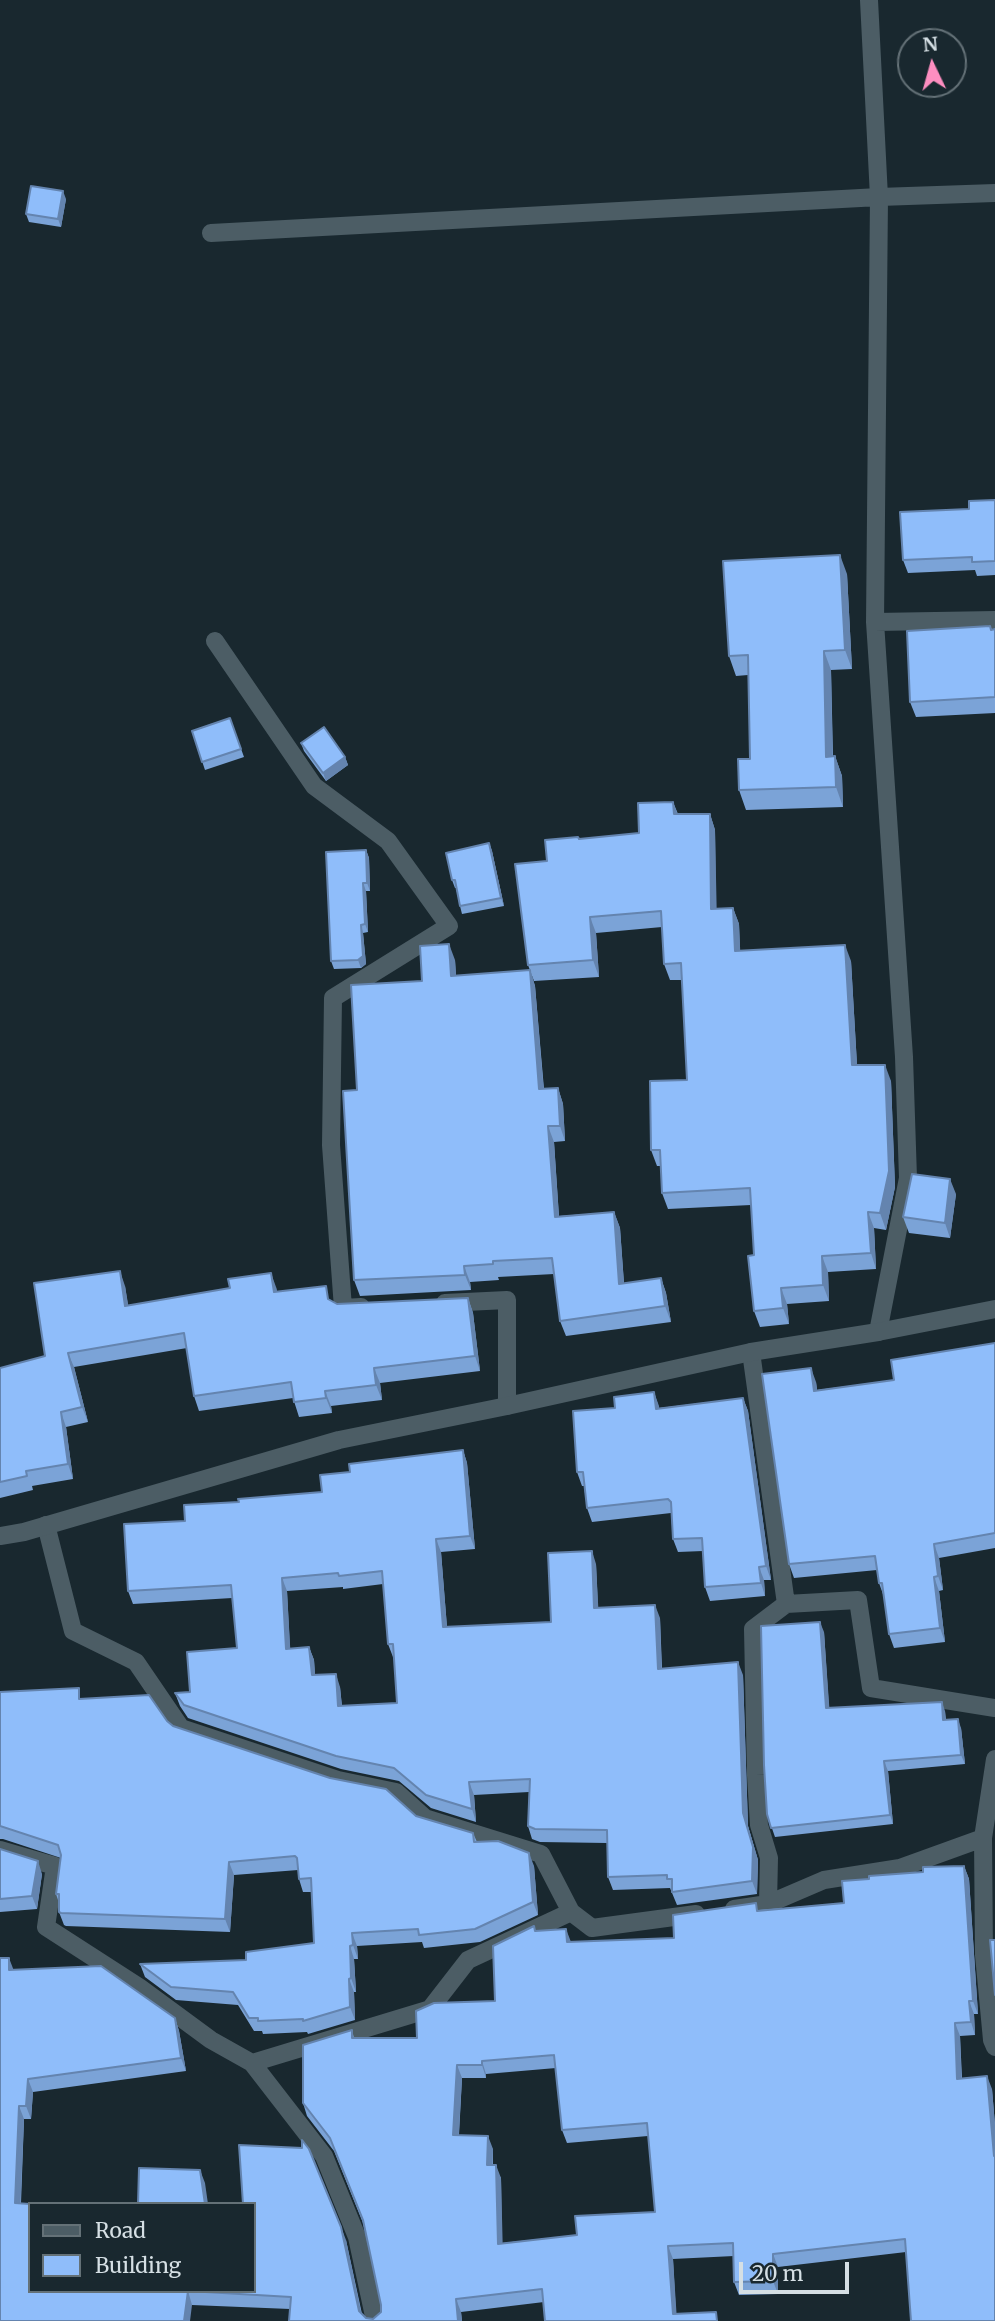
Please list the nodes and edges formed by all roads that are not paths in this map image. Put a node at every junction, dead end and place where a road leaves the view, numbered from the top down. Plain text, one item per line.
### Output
1 (869, 0) edge
2 (995, 193) edge
3 (879, 197) junction
4 (211, 233) dead end
5 (995, 620) edge
6 (875, 622) junction
7 (215, 641) dead end
8 (425, 1304) edge
9 (384, 1306) edge
10 (995, 1309) edge
11 (878, 1332) junction
12 (751, 1352) junction
13 (507, 1406) junction
14 (46, 1525) junction
15 (0, 1536) edge
16 (786, 1604) junction
17 (995, 1708) edge
18 (995, 1759) edge
19 (983, 1838) junction
20 (0, 1850) edge
21 (768, 1904) junction
22 (572, 1912) junction
23 (995, 2047) edge
24 (252, 2063) junction
25 (374, 2321) edge

1 - 3 street
2 - 3 street
3 - 4 street
3 - 6 street
5 - 6 street
6 - 11 street
7 - 9 street
8 - 13 street
10 - 11 street
11 - 12 street
12 - 13 street
12 - 16 street
13 - 14 street
14 - 15 street
14 - 22 street
16 - 17 street
16 - 21 street
18 - 19 street
19 - 21 street
19 - 23 street
20 - 24 street
21 - 22 street
22 - 24 street
24 - 25 street

